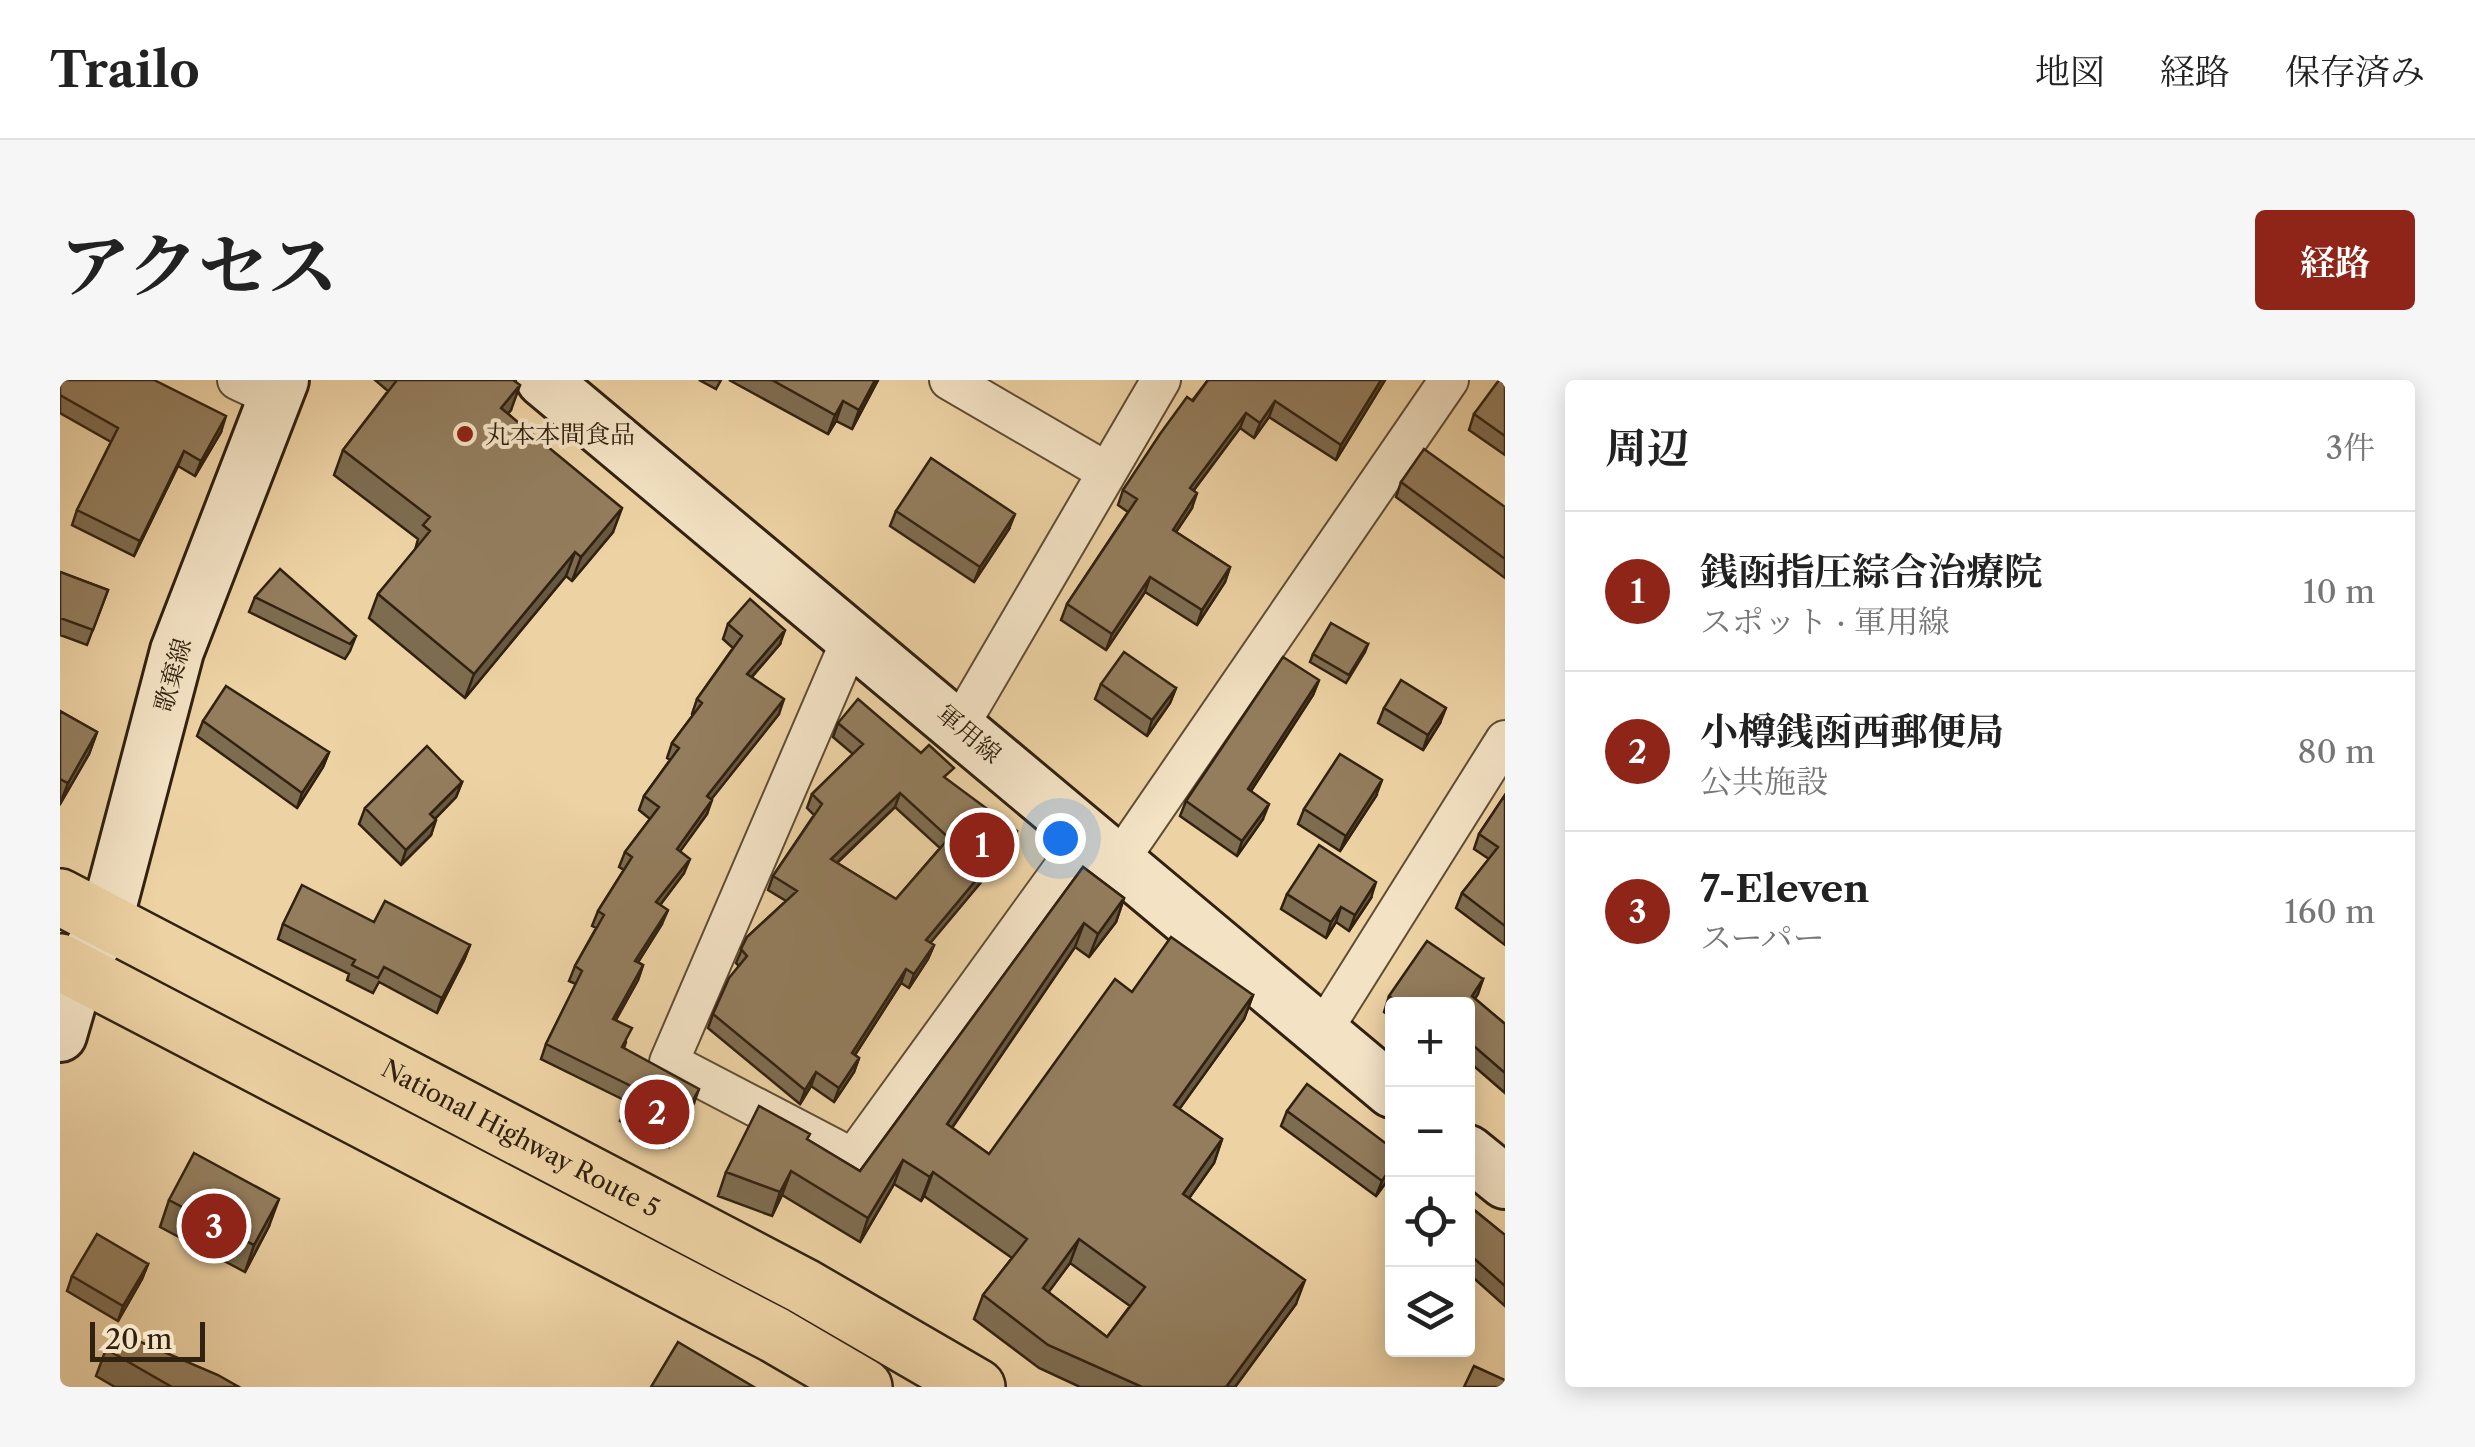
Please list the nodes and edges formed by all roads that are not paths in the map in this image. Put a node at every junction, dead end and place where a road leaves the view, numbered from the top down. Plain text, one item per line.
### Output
1 (543, 380) edge
2 (949, 380) edge
3 (1161, 380) edge
4 (1449, 380) edge
5 (265, 386) edge
6 (1107, 472) junction
7 (852, 638) junction
8 (959, 726) junction
9 (1505, 740) edge
10 (1103, 849) junction
11 (83, 910) edge
12 (69, 968) edge
13 (1320, 1033) junction
14 (60, 1035) edge
15 (1387, 1087) edge
16 (1475, 1158) edge
17 (1505, 1182) edge
18 (864, 1387) edge
19 (977, 1387) edge

1 - 7 street, 軍用線
2 - 6 street
3 - 6 street
4 - 10 street
5 - 11 street, 歌棄線
6 - 8 street
7 - 8 street, 軍用線
7 - 10 street
8 - 10 street, 軍用線
9 - 13 street
10 - 13 street, 軍用線
11 - 12 street, 歌棄線
11 - 19 highway, National Highway Route 5
12 - 14 street, 歌棄線
12 - 18 highway
13 - 15 street, 軍用線
16 - 17 street

